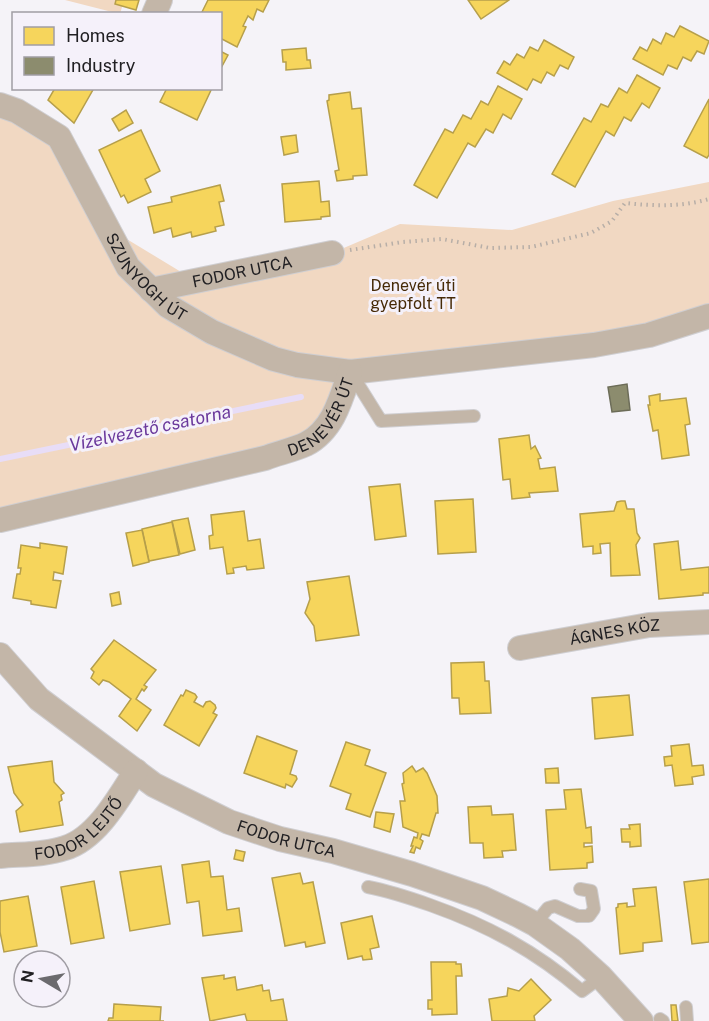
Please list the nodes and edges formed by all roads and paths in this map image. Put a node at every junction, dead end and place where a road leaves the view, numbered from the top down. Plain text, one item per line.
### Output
1 (0, 105) edge
2 (709, 199) edge
3 (332, 253) joint
4 (152, 290) junction
5 (709, 316) edge
6 (350, 372) junction
7 (474, 416) dead end
8 (0, 520) edge
9 (709, 622) edge
10 (520, 648) dead end
11 (0, 655) edge
12 (136, 771) junction
13 (0, 856) edge
14 (368, 887) dead end
15 (580, 889) dead end
16 (536, 924) junction
17 (601, 977) junction
18 (686, 1007) dead end
19 (654, 1020) edge
20 (687, 1021) edge

1 - 4 street, SZUNYOGH ÚT
2 - 3 path
3 - 4 street, FODOR UTCA
4 - 6 street, SZUNYOGH ÚT
5 - 6 street, DENEVÉR ÚT
6 - 7 lane
6 - 8 street, DENEVÉR ÚT
9 - 10 street, ÁGNES KÖZ
11 - 12 street, FODOR UTCA
12 - 13 street, FODOR LEJTŐ
12 - 16 street, FODOR UTCA
14 - 17 lane
15 - 16 lane
16 - 17 street, FODOR UTCA
17 - 19 street, FODOR UTCA
18 - 20 lane

